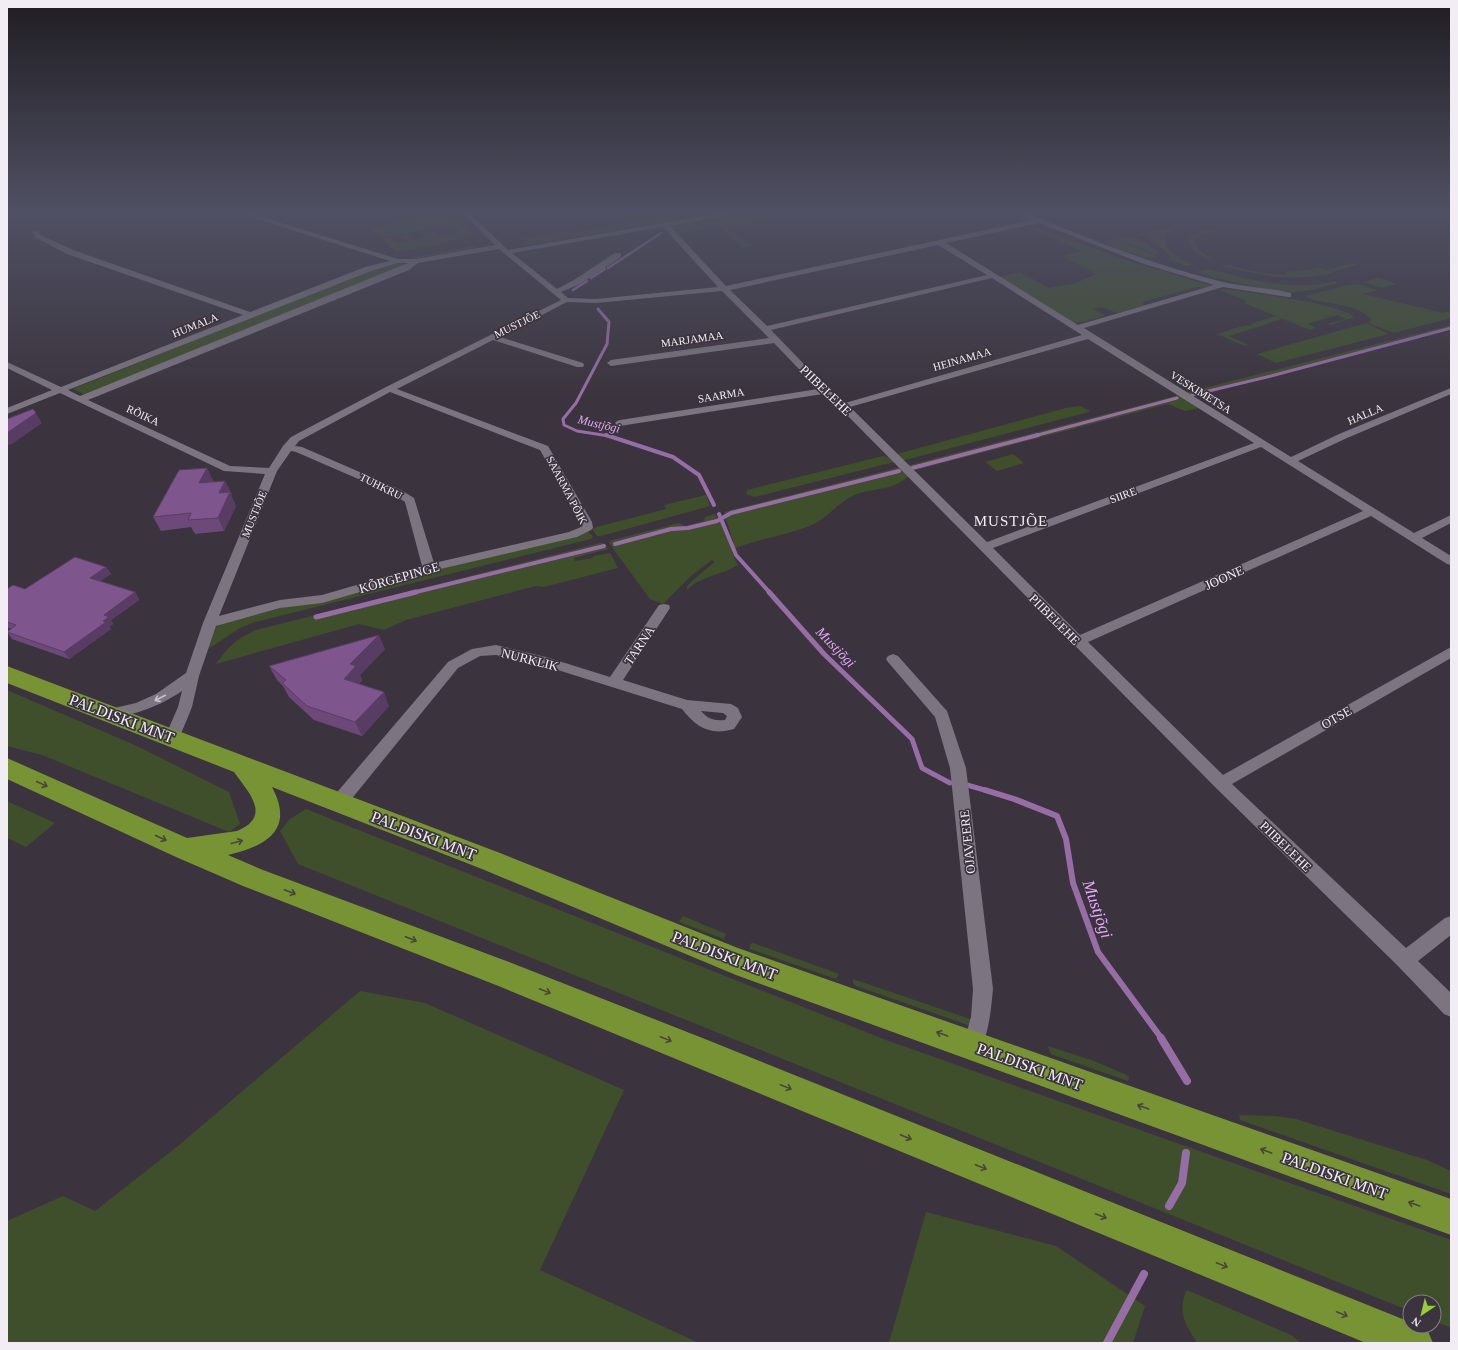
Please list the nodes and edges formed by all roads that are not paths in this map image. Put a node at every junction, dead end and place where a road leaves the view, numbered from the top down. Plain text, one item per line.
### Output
1 (127, 272) edge
2 (358, 272) edge
3 (396, 272) edge
4 (532, 272) edge
5 (592, 272) edge
6 (708, 272) edge
7 (802, 272) edge
8 (987, 272) edge
9 (1177, 272) edge
10 (993, 276) junction
11 (1221, 285) junction
12 (724, 289) junction
13 (556, 292) junction
14 (1288, 295) dead end
15 (566, 300) junction
16 (250, 315) junction
17 (1076, 328) junction
18 (765, 329) junction
19 (1088, 336) junction
20 (492, 337) junction
21 (776, 340) junction
22 (611, 362) dead end
23 (7, 365) edge
24 (580, 365) dead end
25 (389, 389) junction
26 (61, 390) junction
27 (825, 391) junction
28 (1451, 391) edge
29 (81, 399) junction
30 (843, 406) junction
31 (7, 411) edge
32 (620, 423) dead end
33 (1262, 444) junction
34 (287, 448) junction
35 (1290, 461) junction
36 (272, 471) junction
37 (1371, 512) junction
38 (1451, 518) edge
39 (587, 528) joint
40 (1413, 538) junction
41 (985, 547) junction
42 (1451, 561) edge
43 (429, 568) junction
44 (664, 608) dead end
45 (210, 622) junction
46 (1078, 641) junction
47 (1451, 652) edge
48 (893, 659) dead end
49 (7, 674) edge
50 (192, 676) junction
51 (614, 682) junction
52 (687, 704) dead end
53 (111, 714) junction
54 (173, 738) junction
55 (243, 766) junction
56 (9, 772) edge
57 (1221, 783) junction
58 (339, 802) junction
59 (185, 849) junction
60 (1451, 924) edge
61 (1405, 960) junction
62 (1451, 1007) edge
63 (972, 1045) junction
64 (1451, 1217) edge
65 (1413, 1343) edge

1 - 16 street
2 - 16 street, HUMALA
3 - 29 street, HUMALA
4 - 13 street
5 - 13 street
6 - 12 street, PIIBELEHE
7 - 12 street, MUSTJÕE
8 - 10 street, VESKIMETSA
9 - 11 street
10 - 17 street, VESKIMETSA
10 - 18 street
11 - 14 street
11 - 17 street
12 - 15 street, MUSTJÕE
12 - 18 street, PIIBELEHE
13 - 15 street
15 - 20 street, MUSTJÕE
16 - 26 street, HUMALA
17 - 19 street, VESKIMETSA
18 - 21 street, PIIBELEHE
19 - 30 street, HEINAMAA
19 - 33 street, VESKIMETSA
20 - 24 street
20 - 25 street, MUSTJÕE
21 - 22 street, MARJAMAA
21 - 27 street, PIIBELEHE
23 - 26 street, RÕIKA
25 - 34 street, MUSTJÕE
25 - 39 street, SAARMA PÕIK
26 - 29 street, RÕIKA
26 - 31 street, HUMALA
27 - 30 street, PIIBELEHE
27 - 32 street, SAARMA
28 - 35 street, HALLA
29 - 36 street, RÕIKA
30 - 41 street, PIIBELEHE
33 - 35 street, VESKIMETSA
33 - 41 street, SIIRE
34 - 36 street, MUSTJÕE
34 - 43 street, TUHKRU
35 - 37 street, VESKIMETSA
36 - 45 street, MUSTJÕE
37 - 40 street, VESKIMETSA
37 - 46 street, JOONE
38 - 40 street
39 - 43 street, KÕRGEPINGE
40 - 42 street, VESKIMETSA
41 - 46 street, PIIBELEHE
43 - 45 street, KÕRGEPINGE
44 - 51 street, TARNA
45 - 50 street, MUSTJÕE
46 - 57 street, PIIBELEHE
47 - 57 street, OTSE
48 - 63 street, OJAVEERE
49 - 53 main road, PALDISKI MNT
50 -> 53 street
50 - 54 street, MUSTJÕE
51 - 52 street, NURKLIK
51 - 58 street, NURKLIK
53 - 54 main road, PALDISKI MNT
54 - 55 main road, PALDISKI MNT
55 - 58 main road, PALDISKI MNT
59 -> 55 main road
56 -> 59 main road
57 - 61 street, PIIBELEHE
63 -> 58 main road, PALDISKI MNT
59 -> 65 main road
60 - 61 street
61 - 62 street, PIIBELEHE
64 -> 63 main road, PALDISKI MNT

